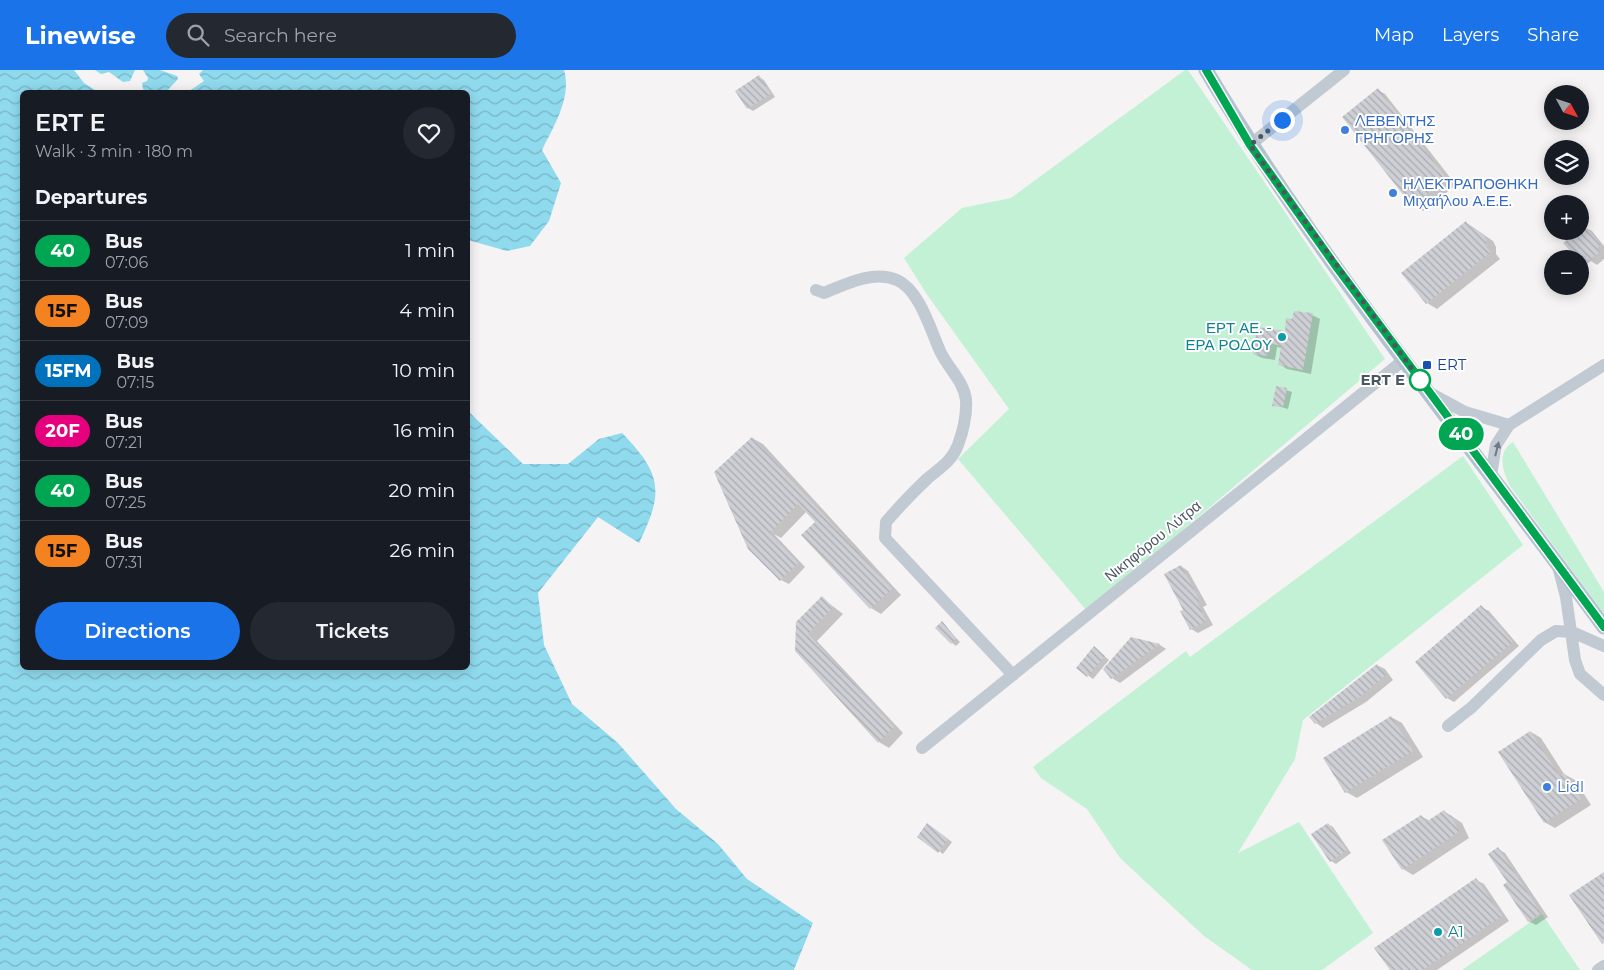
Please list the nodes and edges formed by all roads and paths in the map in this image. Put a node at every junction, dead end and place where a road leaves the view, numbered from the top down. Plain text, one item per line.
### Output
1 (1206, 70) edge
2 (1344, 70) edge
3 (1250, 145) junction
4 (816, 290) dead end
5 (1405, 359) junction
6 (1604, 365) edge
7 (1430, 393) junction
8 (1508, 425) junction
9 (1492, 475) junction
10 (1556, 562) junction
11 (1604, 627) edge
12 (1572, 632) junction
13 (1604, 646) edge
14 (1013, 674) junction
15 (1604, 695) edge
16 (1448, 726) dead end
17 (922, 748) dead end
18 (1604, 966) edge
19 (1598, 970) edge

1 - 3 main road
2 - 3 street
3 - 5 main road
4 - 14 street
5 - 7 main road
5 - 14 street, Νικηφόρου Λύτρα
6 - 8 street
7 - 8 street
7 - 9 main road
9 -> 8 street
9 - 10 main road
10 - 11 main road
10 - 12 street
12 - 13 street
12 - 15 street
12 - 16 street
14 - 17 street, Νικηφόρου Λύτρα
18 - 19 street

